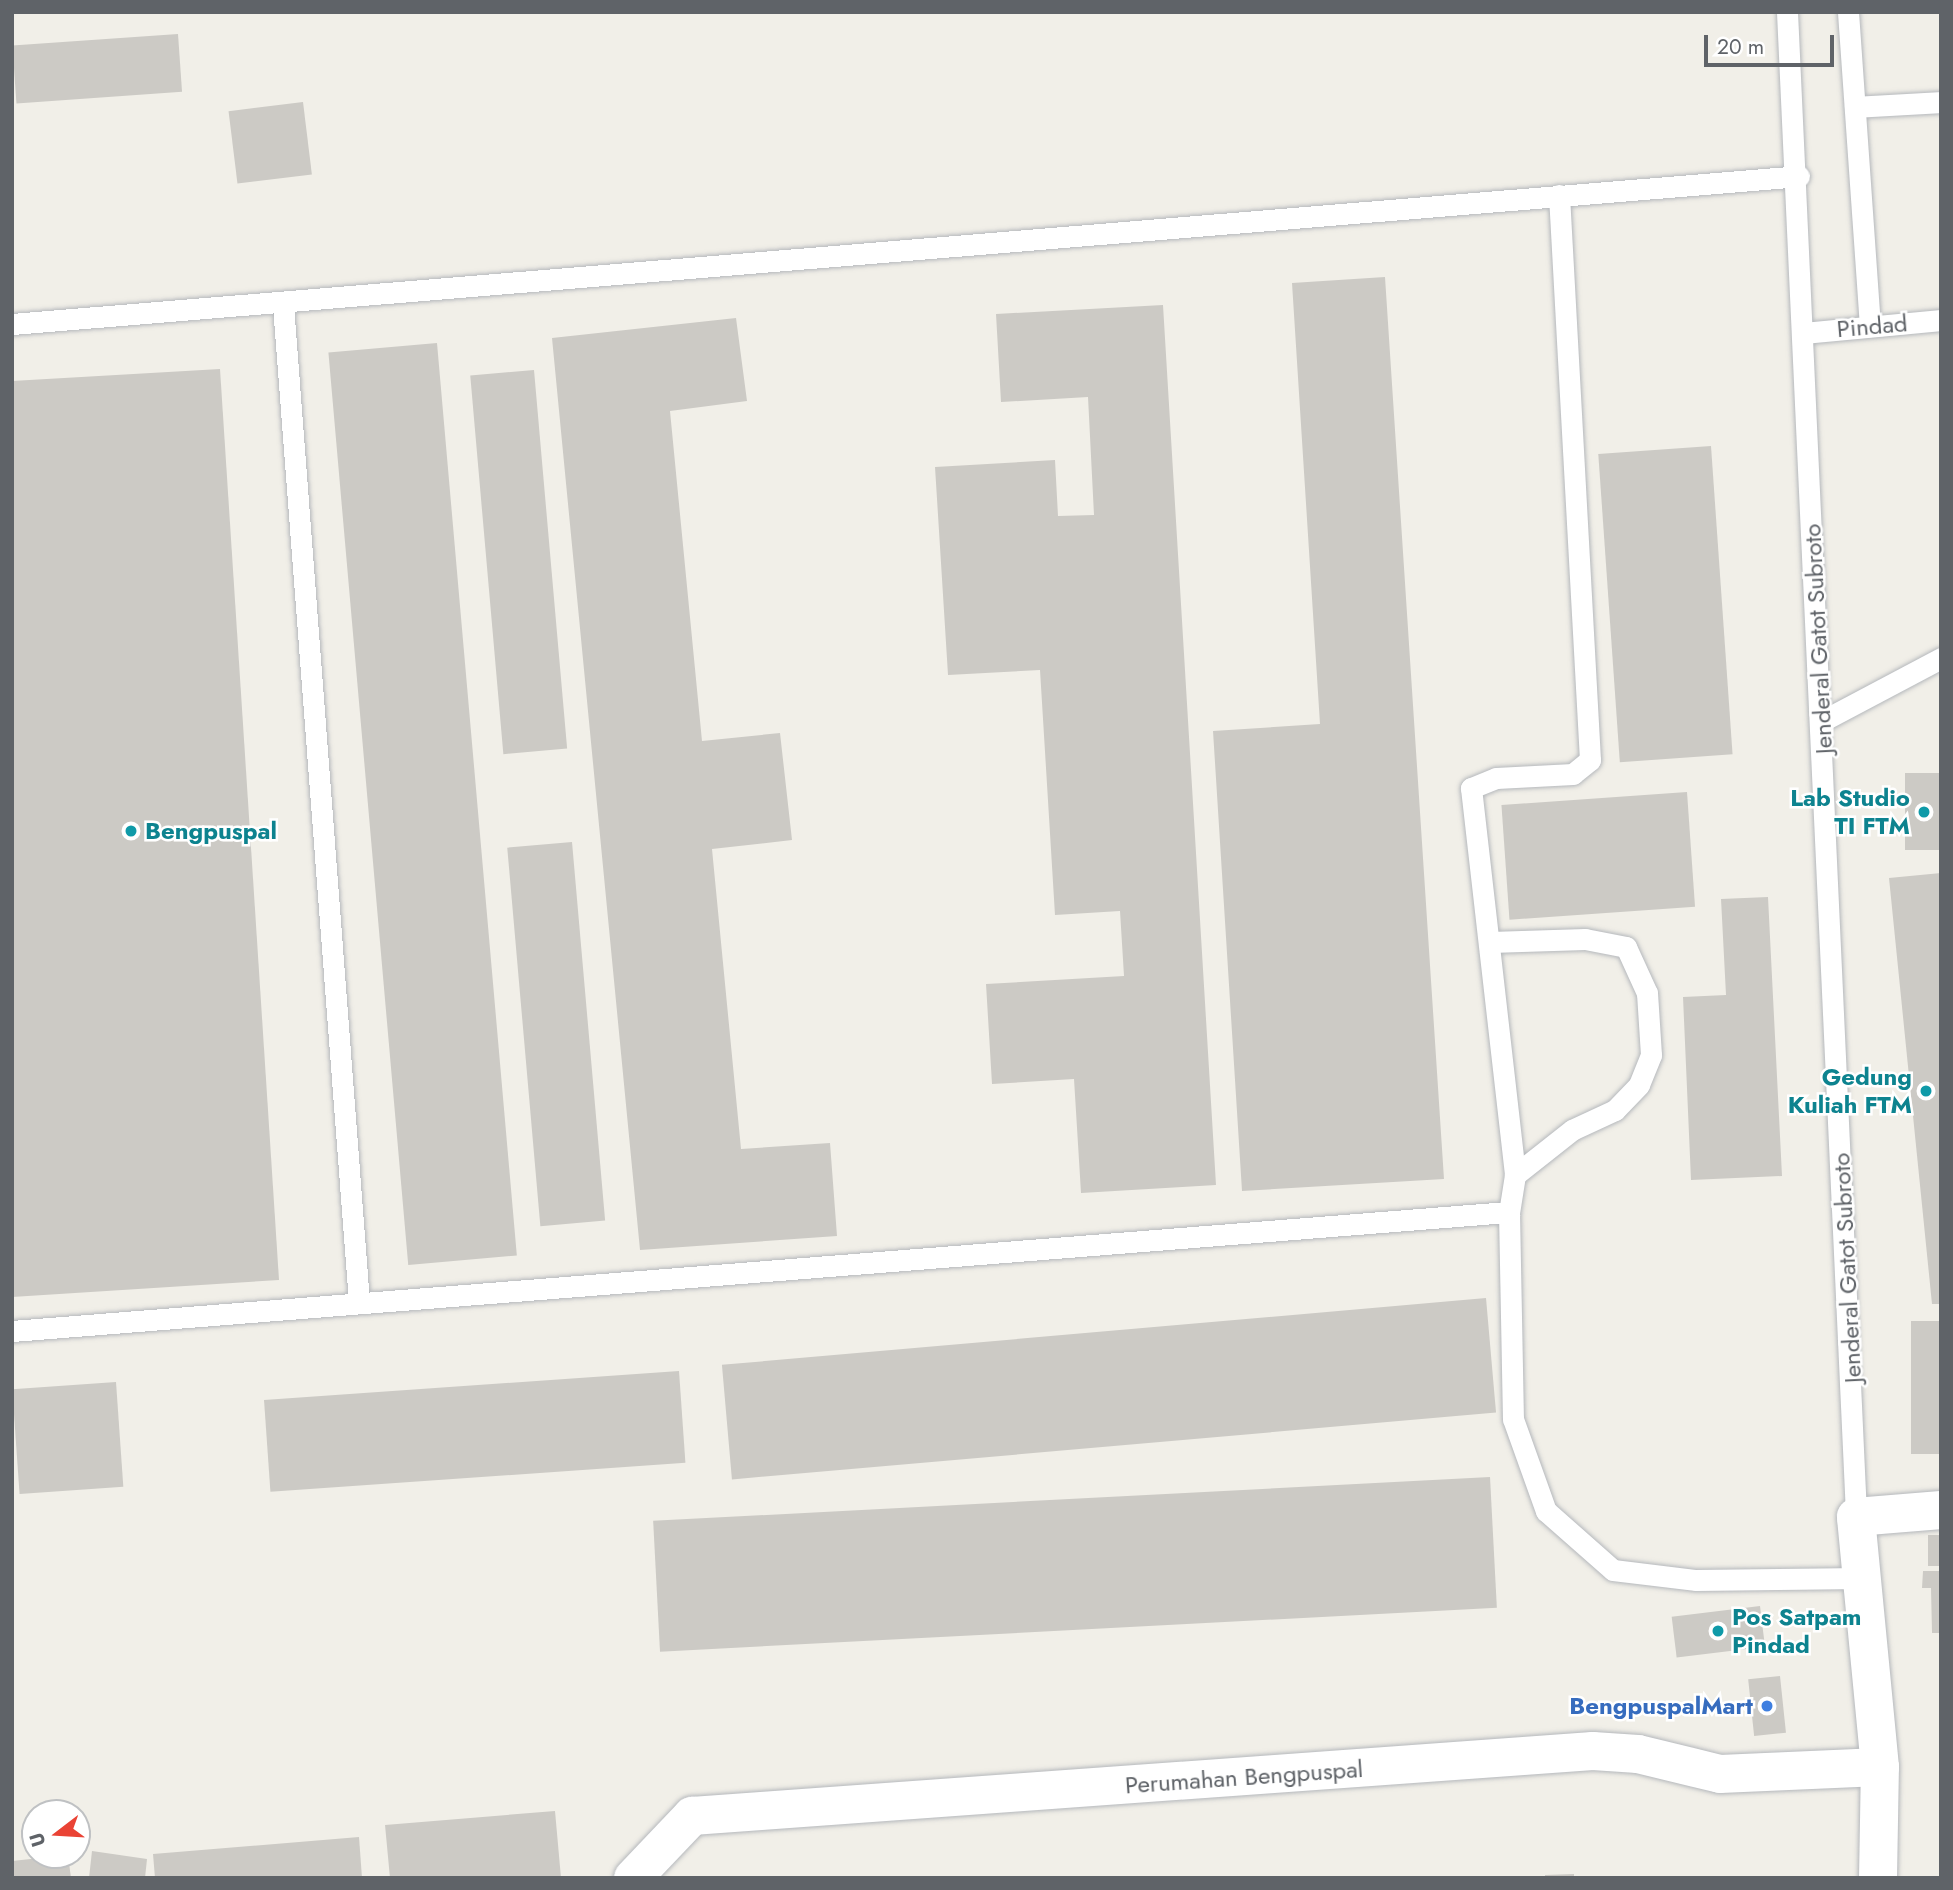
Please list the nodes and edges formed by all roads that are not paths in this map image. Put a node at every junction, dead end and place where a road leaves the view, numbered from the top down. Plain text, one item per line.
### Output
1 (1787, 12) edge
2 (1848, 12) edge
3 (1941, 102) edge
4 (1854, 107) junction
5 (1799, 176) junction
6 (1559, 195) junction
7 (283, 305) junction
8 (1941, 320) edge
9 (12, 324) edge
10 (1870, 326) junction
11 (1802, 332) junction
12 (1941, 658) edge
13 (1822, 721) junction
14 (1490, 942) junction
15 (1515, 1175) junction
16 (1509, 1212) junction
17 (359, 1301) junction
18 (12, 1331) edge
19 (1941, 1510) edge
20 (1856, 1517) junction
21 (1861, 1578) junction
22 (1880, 1767) junction
23 (1878, 1870) edge
24 (633, 1878) edge

1 - 5 lane, Jenderal Gatot Subroto
2 - 4 lane
3 - 4 lane
4 - 10 lane
5 - 6 lane
5 - 11 lane, Jenderal Gatot Subroto
6 - 7 lane
6 - 14 lane
7 - 9 lane
7 - 17 lane
8 - 10 lane, Pindad
10 - 11 lane, Pindad
11 - 13 lane, Jenderal Gatot Subroto
12 - 13 lane
13 - 20 lane, Jenderal Gatot Subroto
14 - 15 lane
14 - 15 lane
15 - 16 lane
16 - 17 lane
16 - 21 lane
17 - 18 lane
19 - 20 street
20 - 21 street
21 - 22 street
22 - 23 street
22 - 24 street, Perumahan Bengpuspal

